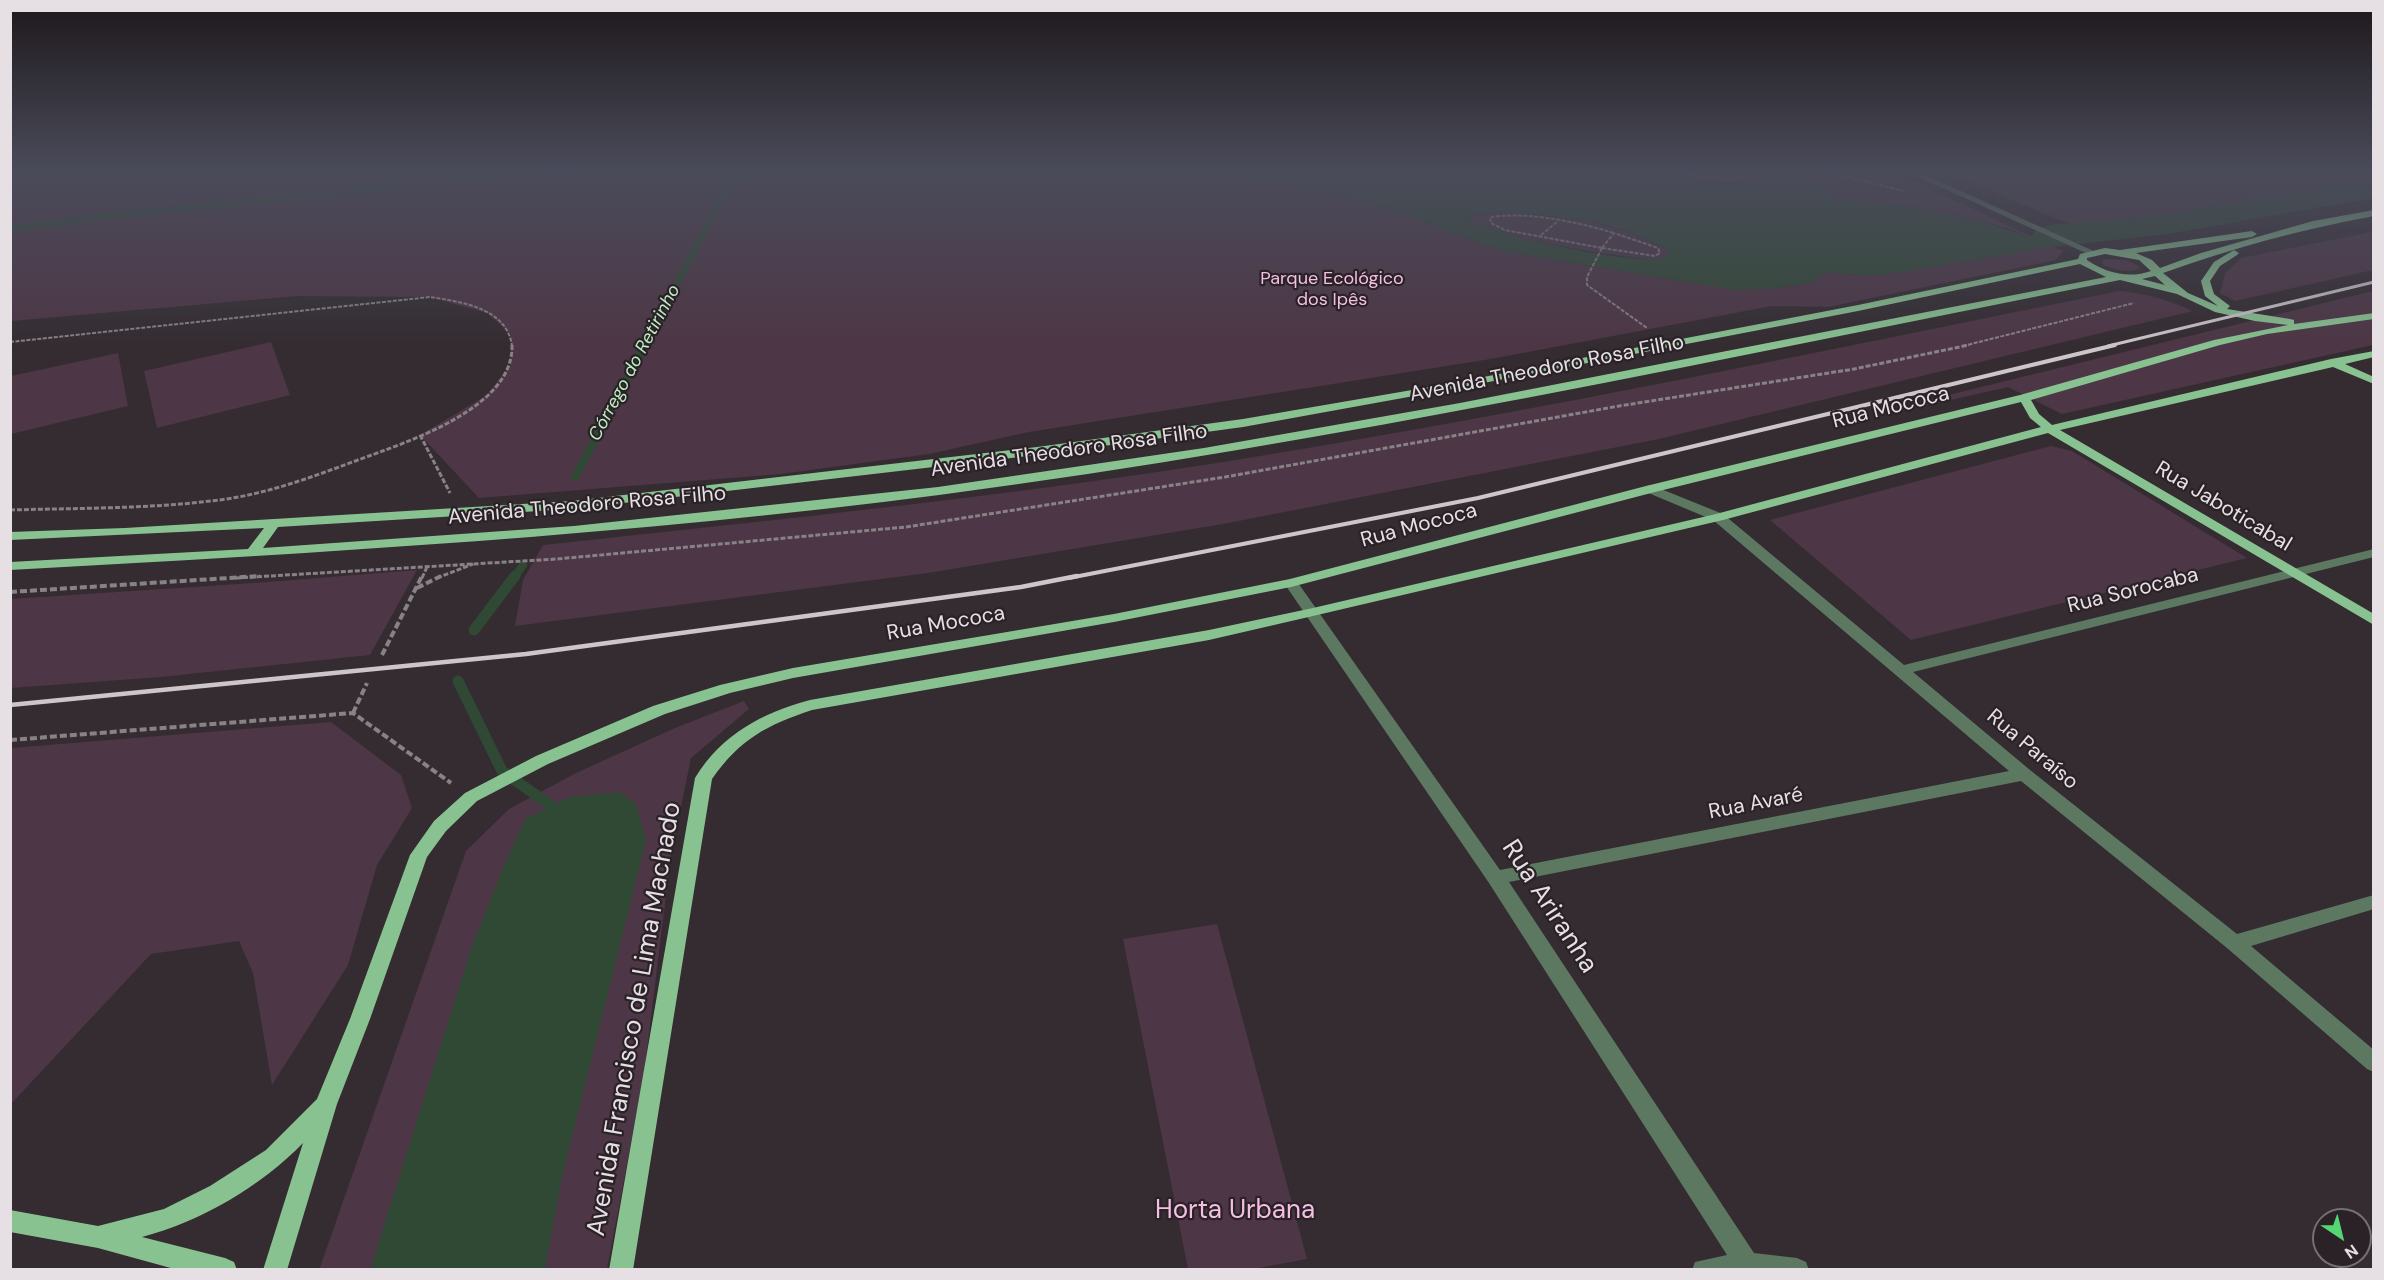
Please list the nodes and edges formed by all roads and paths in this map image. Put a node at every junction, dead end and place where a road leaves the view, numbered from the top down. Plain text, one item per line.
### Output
1 (1502, 229) edge
2 (1548, 229) edge
3 (1599, 229) edge
4 (2040, 229) edge
5 (2280, 229) edge
6 (2298, 229) edge
7 (1614, 232) junction
8 (1540, 236) junction
9 (2257, 242) junction
10 (1602, 248) junction
11 (2120, 253) junction
12 (2087, 257) junction
13 (2157, 272) junction
14 (2120, 277) junction
15 (2177, 291) junction
16 (2222, 311) junction
17 (2373, 316) edge
18 (2256, 318) junction
19 (2327, 321) junction
20 (1768, 325) junction
21 (10, 342) edge
22 (1795, 342) junction
23 (2218, 342) junction
24 (1670, 344) junction
25 (2373, 354) edge
26 (1698, 359) junction
27 (2331, 362) junction
28 (2373, 381) edge
29 (2024, 398) junction
30 (2050, 429) junction
31 (420, 435) junction
32 (1037, 451) junction
33 (1048, 474) junction
34 (935, 478) junction
35 (1651, 489) junction
36 (10, 510) edge
37 (459, 512) junction
38 (1718, 517) junction
39 (275, 522) junction
40 (10, 536) edge
41 (252, 553) junction
42 (2373, 553) edge
43 (480, 562) dead end
44 (10, 566) edge
45 (2293, 573) junction
46 (1291, 582) junction
47 (416, 589) junction
48 (10, 592) edge
49 (1313, 612) junction
50 (2373, 621) edge
51 (382, 655) dead end
52 (1902, 670) junction
53 (367, 683) dead end
54 (353, 713) junction
55 (10, 740) edge
56 (2024, 774) junction
57 (477, 794) junction
58 (1496, 878) junction
59 (2373, 902) edge
60 (2234, 943) junction
61 (2373, 1063) edge
62 (326, 1104) junction
63 (10, 1221) edge
64 (98, 1237) junction
65 (1749, 1267) edge
66 (225, 1269) edge
67 (275, 1269) edge
68 (621, 1269) edge
69 (1704, 1269) edge
70 (1797, 1269) edge

1 - 8 path
2 - 8 path
3 - 7 path
4 - 12 street
5 - 11 main road
6 - 9 main road
7 - 10 path
7 - 10 path
8 - 10 path
9 - 13 main road
9 - 18 main road
10 - 24 path
11 - 12 main road, Avenida Theodoro Rosa Filho
11 - 13 main road
12 - 14 main road
12 - 20 main road, Avenida Theodoro Rosa Filho
13 - 14 main road, Avenida Theodoro Rosa Filho
13 - 15 main road
14 - 15 main road
14 - 22 main road, Avenida Theodoro Rosa Filho
15 - 16 main road
16 - 18 main road
16 - 23 main road
17 - 19 main road, Rua Mococa
18 - 19 main road
19 - 23 main road, Rua Mococa
20 - 22 main road
20 - 24 main road, Avenida Theodoro Rosa Filho
21 - 31 path
22 - 26 main road, Avenida Theodoro Rosa Filho
23 - 29 main road, Rua Mococa
24 - 26 main road
24 - 32 main road, Avenida Theodoro Rosa Filho
25 - 27 main road
26 - 33 main road, Avenida Theodoro Rosa Filho
27 - 28 main road
27 - 30 main road
29 - 30 main road, Rua Jaboticabal
29 - 35 main road, Rua Mococa
30 - 38 main road
30 - 45 main road, Rua Jaboticabal
31 - 36 path
31 - 37 path
32 - 33 main road
32 - 34 main road, Avenida Theodoro Rosa Filho
33 - 34 main road, Avenida Theodoro Rosa Filho
34 - 37 main road, Avenida Theodoro Rosa Filho
34 - 41 main road, Avenida Theodoro Rosa Filho
35 - 38 street, Rua Paraíso
35 - 46 main road, Rua Mococa
37 - 39 main road, Avenida Theodoro Rosa Filho
38 - 49 main road
38 - 52 street, Rua Paraíso
39 - 40 main road, Avenida Theodoro Rosa Filho
39 - 41 main road
41 - 44 main road, Avenida Theodoro Rosa Filho
42 - 45 street, Rua Sorocaba
43 - 47 path
45 - 50 main road, Rua Jaboticabal
45 - 52 street, Rua Sorocaba
46 - 49 street, Rua Ariranha
46 - 57 main road, Rua Mococa
47 - 48 path
47 - 51 path
49 - 58 street, Rua Ariranha
49 - 68 main road, Avenida Francisco de Lima Machado
52 - 56 street, Rua Paraíso
53 - 54 path
54 - 55 path
54 - 57 path
56 - 58 street, Rua Avaré
56 - 60 street, Rua Paraíso
57 - 62 main road
58 - 65 street, Rua Ariranha
59 - 60 street
60 - 61 street, Rua Paraíso
62 - 64 main road
62 - 67 main road
63 - 64 main road
64 - 66 main road
65 - 69 street
65 - 70 street

